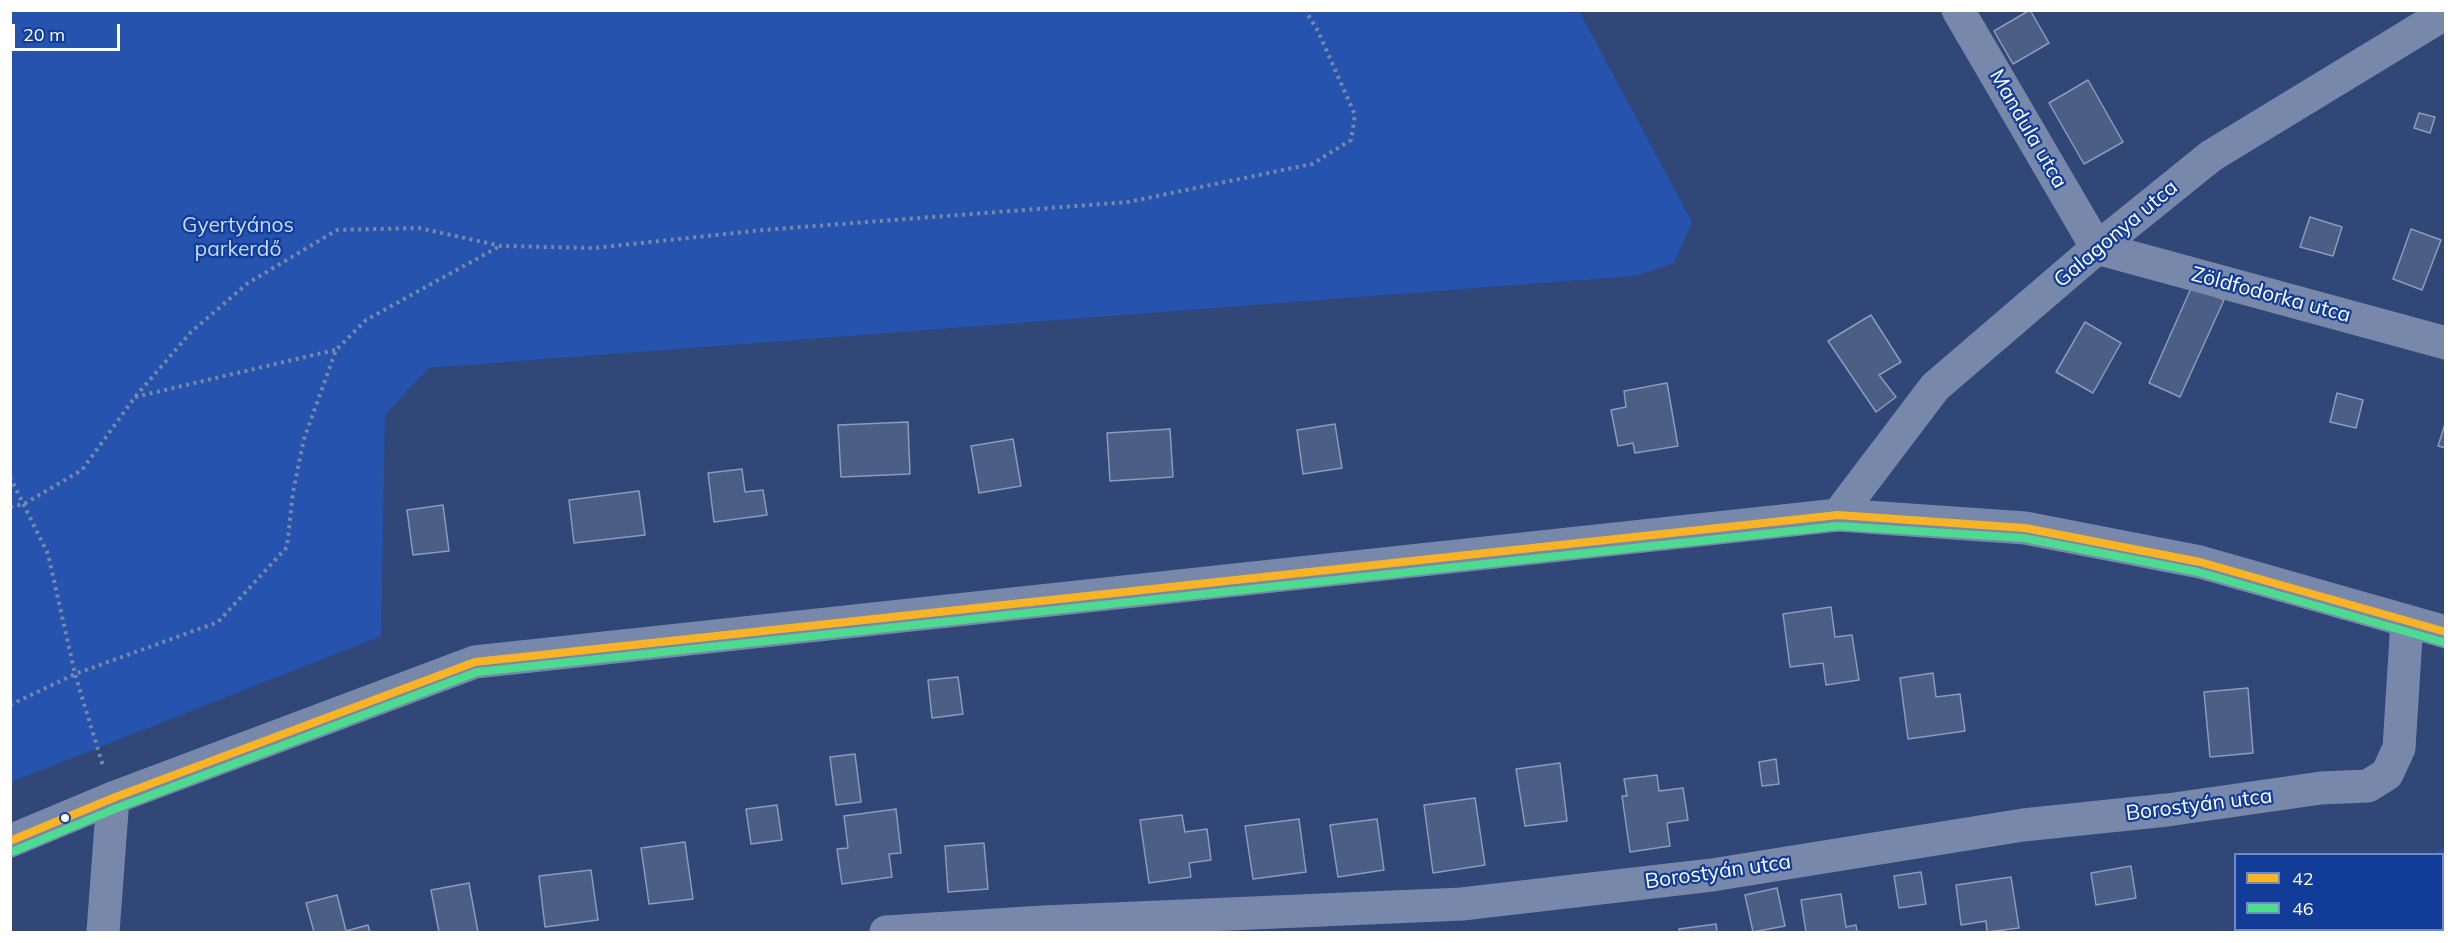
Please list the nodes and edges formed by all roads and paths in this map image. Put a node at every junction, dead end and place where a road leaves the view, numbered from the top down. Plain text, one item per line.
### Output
1 (1305, 10) edge
2 (1958, 10) edge
3 (2445, 13) edge
4 (501, 246) junction
5 (2097, 248) junction
6 (2445, 343) edge
7 (336, 350) junction
8 (135, 397) junction
9 (10, 477) edge
10 (24, 504) junction
11 (10, 507) edge
12 (1838, 515) junction
13 (2407, 621) junction
14 (2445, 632) edge
15 (75, 674) junction
16 (10, 705) edge
17 (113, 798) junction
18 (10, 841) edge
19 (103, 933) edge
20 (886, 933) edge

1 - 4 path
2 - 5 street, Mandula utca
3 - 5 street, Galagonya utca
4 - 7 path
4 - 8 path
5 - 6 street, Zöldfodorka utca
5 - 12 street, Galagonya utca
7 - 8 path
7 - 15 path
8 - 10 path
9 - 10 path
10 - 11 path
10 - 15 path
12 - 13 street
12 - 17 street
13 - 14 street
13 - 20 street, Borostyán utca
15 - 16 path
15 - 17 path
17 - 18 street
17 - 19 street

